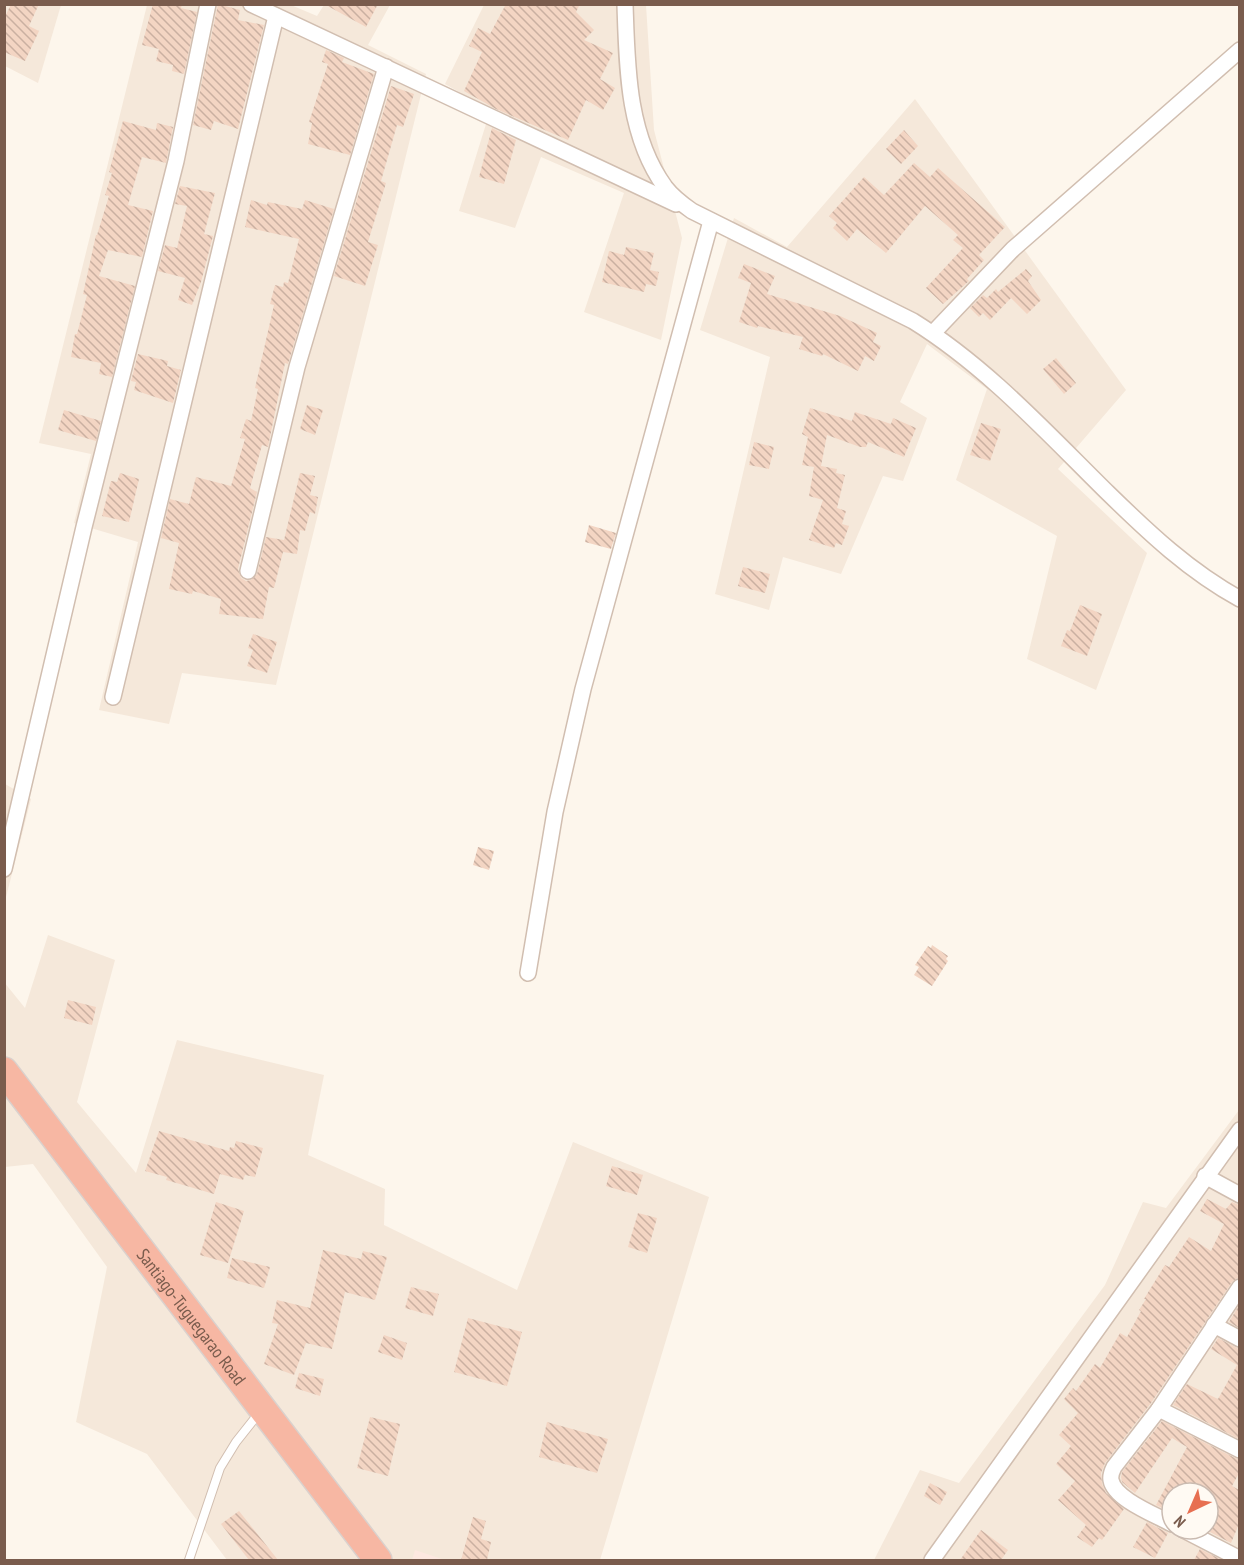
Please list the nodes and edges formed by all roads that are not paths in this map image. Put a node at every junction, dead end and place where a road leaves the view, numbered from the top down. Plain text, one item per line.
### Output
1 (208, 4) edge
2 (251, 4) edge
3 (626, 4) edge
4 (276, 16) junction
5 (1239, 50) edge
6 (386, 67) junction
7 (692, 212) junction
8 (711, 221) junction
9 (933, 333) junction
10 (249, 571) dead end
11 (1239, 599) edge
12 (112, 697) dead end
13 (4, 869) edge
14 (528, 973) dead end
15 (4, 1071) edge
16 (1239, 1130) edge
17 (1205, 1176) junction
18 (1239, 1195) edge
19 (1239, 1287) edge
20 (1214, 1325) junction
21 (1239, 1339) edge
22 (262, 1409) junction
23 (1159, 1409) junction
24 (1239, 1450) edge
25 (1160, 1517) edge
26 (1205, 1541) edge
27 (1239, 1559) edge
28 (189, 1560) edge
29 (378, 1560) edge
30 (932, 1560) edge

1 - 13 street
2 - 4 street
3 - 7 street
4 - 6 street
4 - 12 street
5 - 9 street
6 - 7 street
6 - 10 street
7 - 8 street
8 - 9 street
8 - 14 street
9 - 11 street
15 - 22 highway, Santiago-Tuguegarao Road
16 - 17 street
17 - 18 street
17 - 30 street
19 - 20 street
20 - 21 street
20 - 23 street
22 - 28 lane
22 - 29 highway, Santiago-Tuguegarao Road
23 - 24 street
23 - 25 street
26 - 27 street

